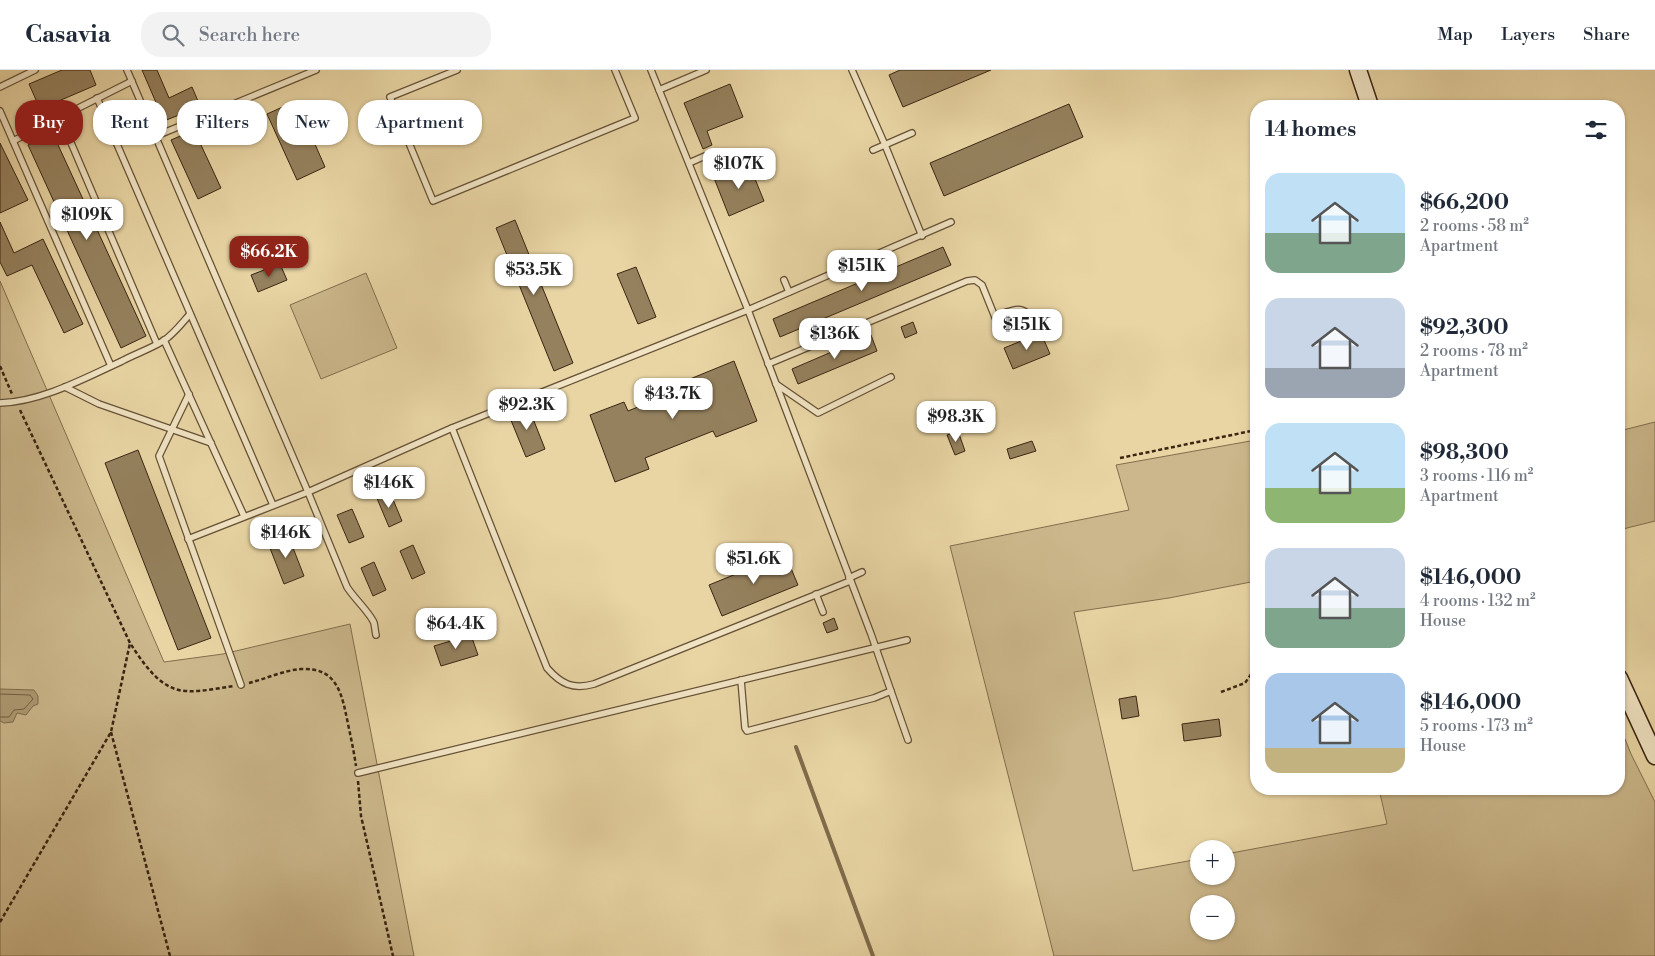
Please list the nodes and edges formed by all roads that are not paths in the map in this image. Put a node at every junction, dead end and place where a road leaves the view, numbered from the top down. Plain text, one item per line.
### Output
1 (35, 70) edge
2 (127, 70) edge
3 (316, 70) edge
4 (458, 70) edge
5 (614, 70) edge
6 (651, 70) edge
7 (706, 70) edge
8 (852, 70) edge
9 (1358, 70) edge
10 (132, 81) junction
11 (0, 87) edge
12 (659, 90) junction
13 (97, 98) junction
14 (140, 100) edge
15 (1368, 100) edge
16 (83, 105) edge
17 (0, 111) edge
18 (167, 131) edge
19 (912, 133) dead end
20 (13, 141) joint
21 (72, 145) edge
22 (160, 145) edge
23 (885, 145) junction
24 (873, 150) dead end
25 (705, 156) dead end
26 (688, 163) junction
27 (951, 222) dead end
28 (922, 236) junction
29 (784, 280) dead end
30 (789, 292) junction
31 (748, 310) junction
32 (190, 314) junction
33 (994, 316) junction
34 (164, 340) junction
35 (157, 344) junction
36 (768, 364) junction
37 (111, 366) junction
38 (891, 376) dead end
39 (776, 384) junction
40 (65, 387) junction
41 (189, 394) junction
42 (0, 404) edge
43 (452, 428) junction
44 (172, 430) junction
45 (211, 444) junction
46 (308, 492) junction
47 (273, 505) junction
48 (244, 516) junction
49 (188, 539) junction
50 (862, 572) dead end
51 (849, 579) junction
52 (816, 594) junction
53 (823, 612) dead end
54 (376, 635) dead end
55 (907, 640) dead end
56 (876, 648) junction
57 (740, 680) junction
58 (241, 685) road end
59 (891, 691) junction
60 (1625, 691) edge
61 (908, 740) dead end
62 (1655, 756) edge
63 (358, 773) road end

1 - 11 lane
2 - 10 lane
3 - 18 lane
4 - 5 lane
6 - 12 lane
7 - 12 lane
8 - 23 lane
9 - 15 street
10 - 13 lane
10 - 14 lane
12 - 26 lane
13 - 16 lane
13 - 32 lane
17 - 20 lane
19 - 23 lane
20 - 37 lane
21 - 35 lane
22 - 46 lane
23 - 24 lane
23 - 28 lane
25 - 26 lane
26 - 31 lane
27 - 28 lane
28 - 30 lane
29 - 30 lane
30 - 31 lane
31 - 36 lane
31 - 43 lane
32 - 34 lane
32 - 47 lane
33 - 33 lane
33 - 36 lane
34 - 35 lane
34 - 41 lane
35 - 37 lane
36 - 39 lane
37 - 40 lane
38 - 39 lane
39 - 51 lane
40 - 42 lane
40 - 44 lane
41 - 44 lane
41 - 45 lane
43 - 46 lane
43 - 52 lane
44 - 45 lane
44 - 49 lane
45 - 48 lane
46 - 47 lane
46 - 54 lane
47 - 48 lane
48 - 49 lane
49 - 58 lane
50 - 51 lane
51 - 52 lane
51 - 56 lane
52 - 53 lane
55 - 56 lane
56 - 57 lane
56 - 59 lane
57 - 59 lane
57 - 63 lane
59 - 61 lane
60 - 62 street

